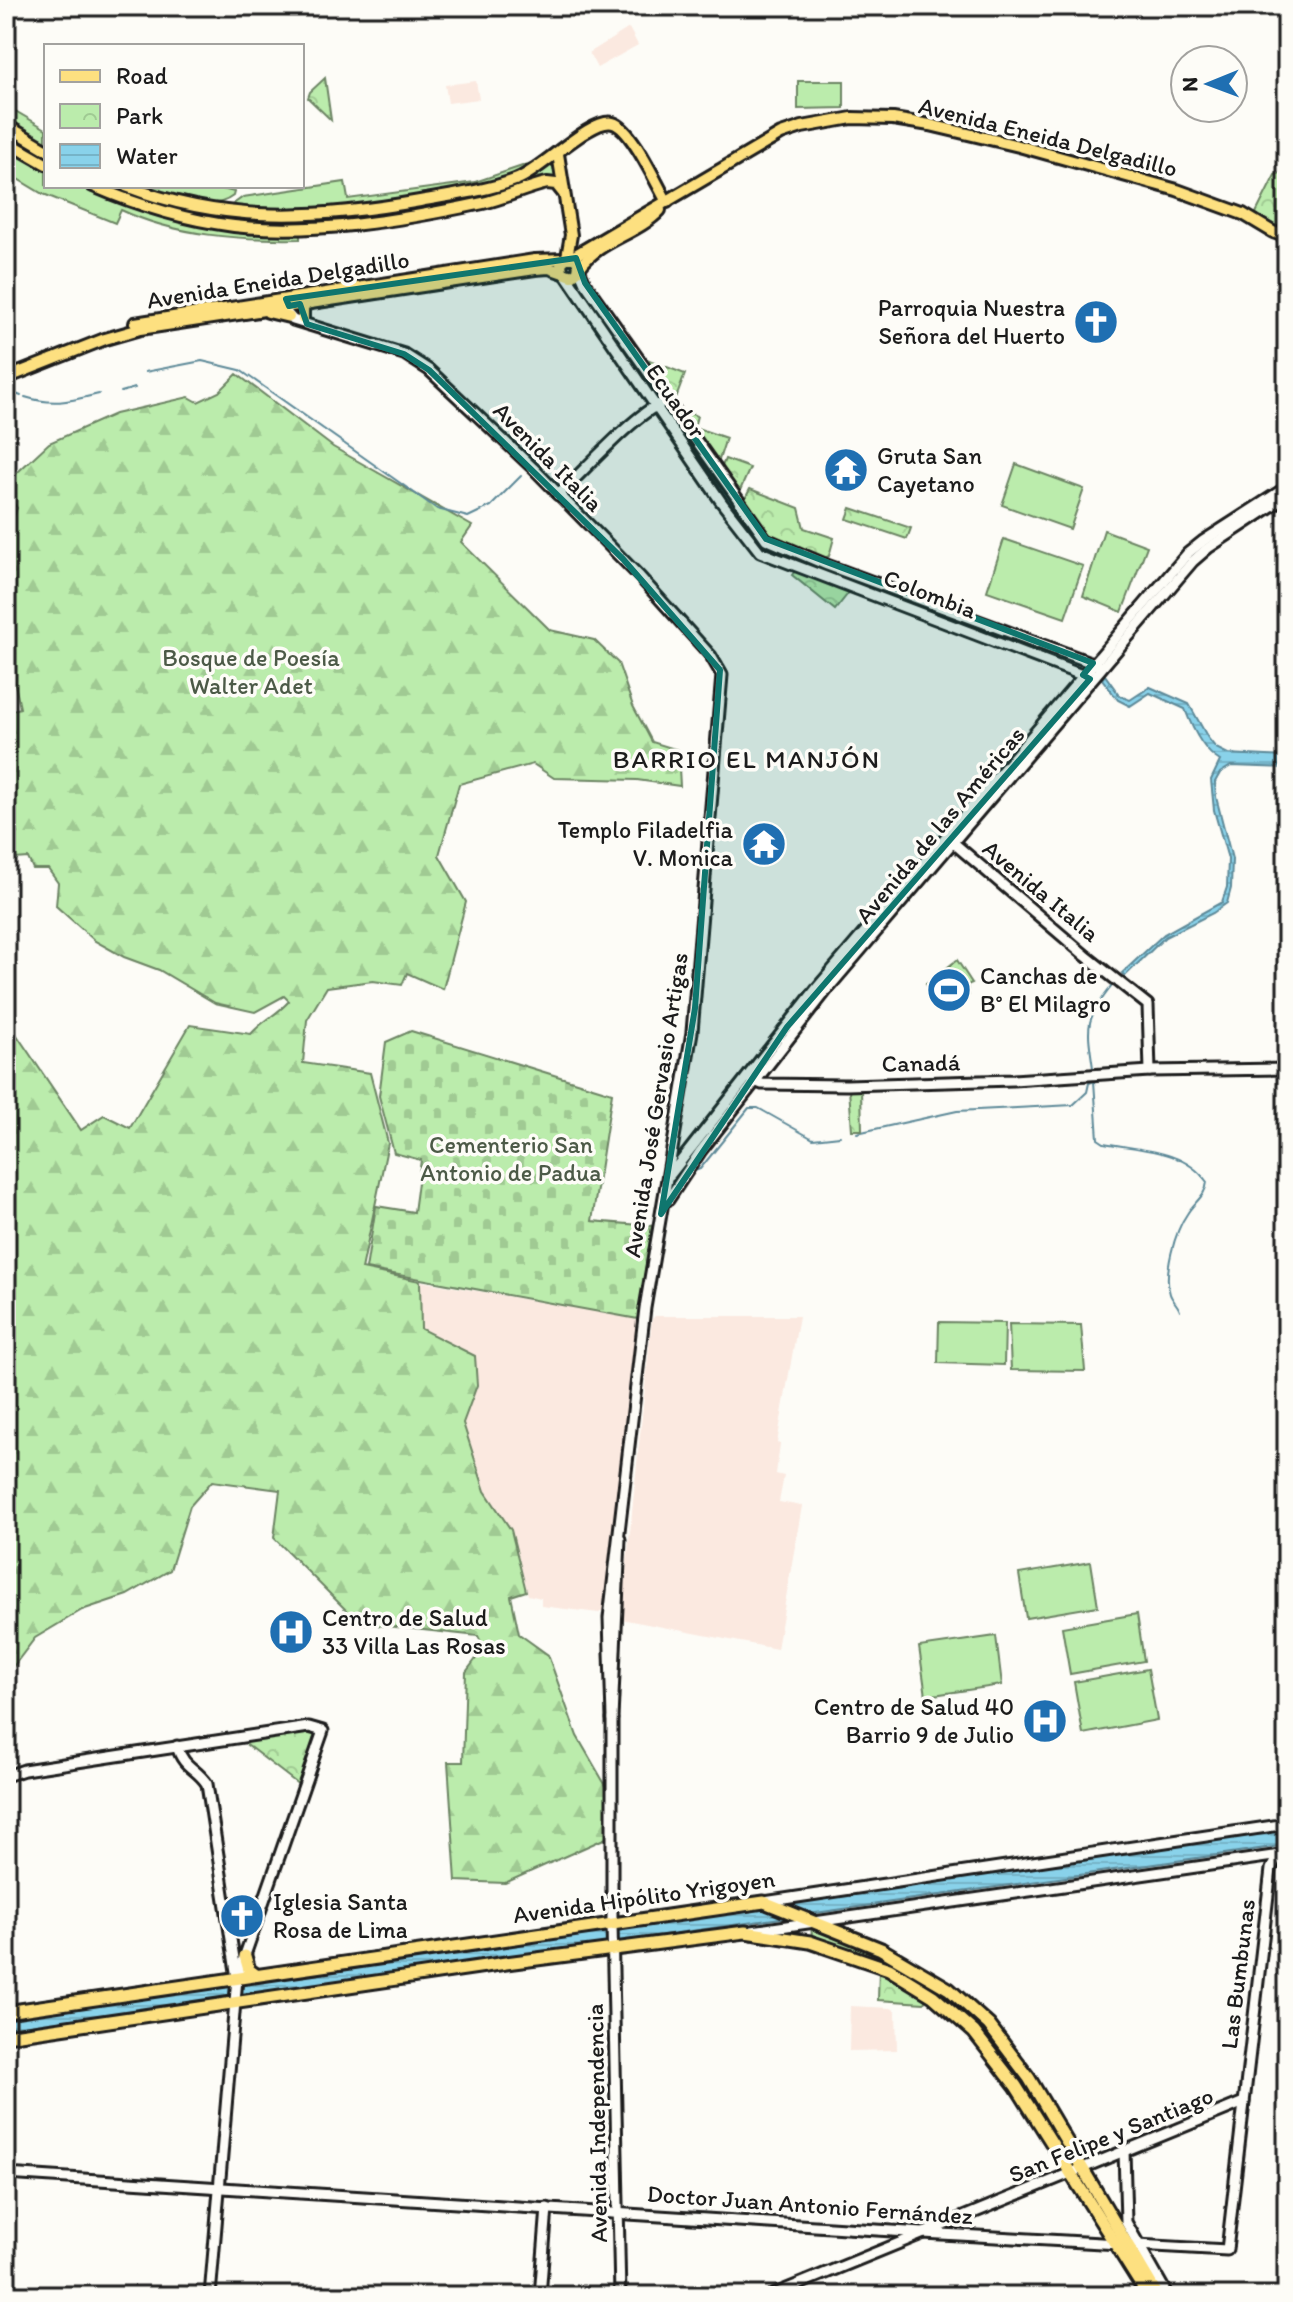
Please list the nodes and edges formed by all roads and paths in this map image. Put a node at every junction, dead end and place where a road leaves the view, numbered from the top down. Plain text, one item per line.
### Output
1 (6, 125) edge
2 (6, 141) edge
3 (44, 148) edge
4 (558, 154) junction
5 (44, 163) edge
6 (99, 188) edge
7 (132, 188) edge
8 (564, 194) junction
9 (667, 202) junction
10 (1287, 237) edge
11 (568, 258) junction
12 (580, 268) junction
13 (564, 273) junction
14 (307, 303) junction
15 (286, 306) junction
16 (305, 322) junction
17 (6, 372) edge
18 (6, 378) edge
19 (669, 401) junction
20 (655, 405) junction
21 (1287, 487) edge
22 (558, 495) junction
23 (1287, 496) edge
24 (756, 548) joint
25 (1097, 665) junction
26 (722, 675) joint
27 (1086, 677) junction
28 (949, 839) junction
29 (1287, 1069) edge
30 (1150, 1071) junction
31 (751, 1080) junction
32 (668, 1178) junction
33 (661, 1214) junction
34 (177, 1746) junction
35 (160, 1749) junction
36 (184, 1763) junction
37 (6, 1776) edge
38 (1287, 1824) edge
39 (1285, 1854) edge
40 (770, 1904) junction
41 (808, 1919) junction
42 (612, 1924) junction
43 (745, 1932) junction
44 (810, 1942) junction
45 (613, 1949) junction
46 (245, 1956) junction
47 (256, 1975) junction
48 (237, 1978) junction
49 (236, 2003) junction
50 (6, 2012) edge
51 (6, 2036) edge
52 (1244, 2102) junction
53 (1124, 2150) junction
54 (1077, 2169) junction
55 (6, 2174) edge
56 (219, 2187) junction
57 (547, 2208) junction
58 (618, 2212) junction
59 (923, 2233) junction
60 (1127, 2244) junction
61 (1227, 2250) joint
62 (210, 2296) edge
63 (540, 2296) edge
64 (620, 2296) edge
65 (770, 2296) edge
66 (1146, 2296) edge
67 (1158, 2296) edge
68 (1168, 2296) edge

1 - 3 main road
2 - 5 main road
4 - 7 main road
4 - 8 main road
4 - 9 main road
6 - 8 main road
8 - 11 main road
9 - 10 main road, Avenida Eneida Delgadillo
9 - 11 main road, Avenida Eneida Delgadillo
9 - 12 main road, Avenida Eneida Delgadillo
11 - 12 main road
11 - 13 main road
11 - 15 main road, Avenida Eneida Delgadillo
12 - 13 main road
12 - 19 main road, Ecuador
13 - 14 main road, Avenida Eneida Delgadillo
13 - 20 main road, Ecuador
14 - 15 main road, Avenida Eneida Delgadillo
14 - 16 main road
15 - 16 main road, Avenida Italia
15 - 17 main road, Avenida Eneida Delgadillo
15 - 18 main road, Avenida Eneida Delgadillo
16 - 22 main road, Avenida Italia
19 - 20 main road
19 - 25 main road, Ecuador
20 - 22 main road
20 - 24 main road, Ecuador
21 - 25 main road, Avenida de las Américas
22 - 26 main road, Avenida Italia
23 - 25 main road, Avenida de las Américas
24 - 27 main road, Colombia
25 - 27 main road, Avenida de las Américas
26 - 32 main road, Avenida José Gervasio Artigas
27 - 28 main road, Avenida de las Américas
28 - 30 main road, Avenida Italia
28 - 31 main road, Avenida de las Américas
29 - 30 main road, Canadá
30 - 31 main road, Canadá
31 - 32 main road, Avenida de las Américas
31 - 33 main road, Avenida de las Américas
32 - 33 main road, Avenida José Gervasio Artigas
33 - 42 main road, Avenida José Gervasio Artigas
34 - 35 main road
34 - 36 main road
34 - 46 main road
35 - 36 main road
35 - 37 main road
36 - 48 main road
38 - 40 main road, Avenida Hipólito Yrigoyen
39 - 41 main road, Avenida Hipólito Yrigoyen
39 - 52 main road, Las Bumbunas
40 - 41 highway
40 - 42 highway, Avenida Hipólito Yrigoyen
41 - 43 main road, Avenida Hipólito Yrigoyen
41 - 44 highway
41 - 54 highway
42 - 45 main road, Avenida José Gervasio Artigas
42 - 47 highway, Avenida Hipólito Yrigoyen
43 - 44 highway
43 - 45 highway, Avenida Hipólito Yrigoyen
44 - 54 highway
45 - 49 highway, Avenida Hipólito Yrigoyen
45 - 58 main road, Avenida Independencia
46 - 47 highway
46 - 48 main road
47 - 48 highway, Avenida Hipólito Yrigoyen
48 - 49 main road
48 - 50 highway, Avenida Hipólito Yrigoyen
49 - 51 highway, Avenida Hipólito Yrigoyen
49 - 56 main road
52 - 53 main road, San Felipe y Santiago
52 - 61 main road, Las Bumbunas
53 - 54 main road, San Felipe y Santiago
53 - 60 main road
54 - 59 main road, San Felipe y Santiago
54 - 60 highway
55 - 56 main road, Doctor Juan Antonio Fernández
56 - 57 main road, Doctor Juan Antonio Fernández
56 - 62 main road
57 - 58 main road, Doctor Juan Antonio Fernández
57 - 63 main road
58 - 59 main road, Doctor Juan Antonio Fernández
58 - 64 main road, Avenida Independencia
59 - 60 main road, Doctor Juan Antonio Fernández
59 - 65 main road, San Felipe y Santiago
60 - 61 main road, Doctor Juan Antonio Fernández
60 - 66 highway
60 - 67 highway
60 - 68 main road

